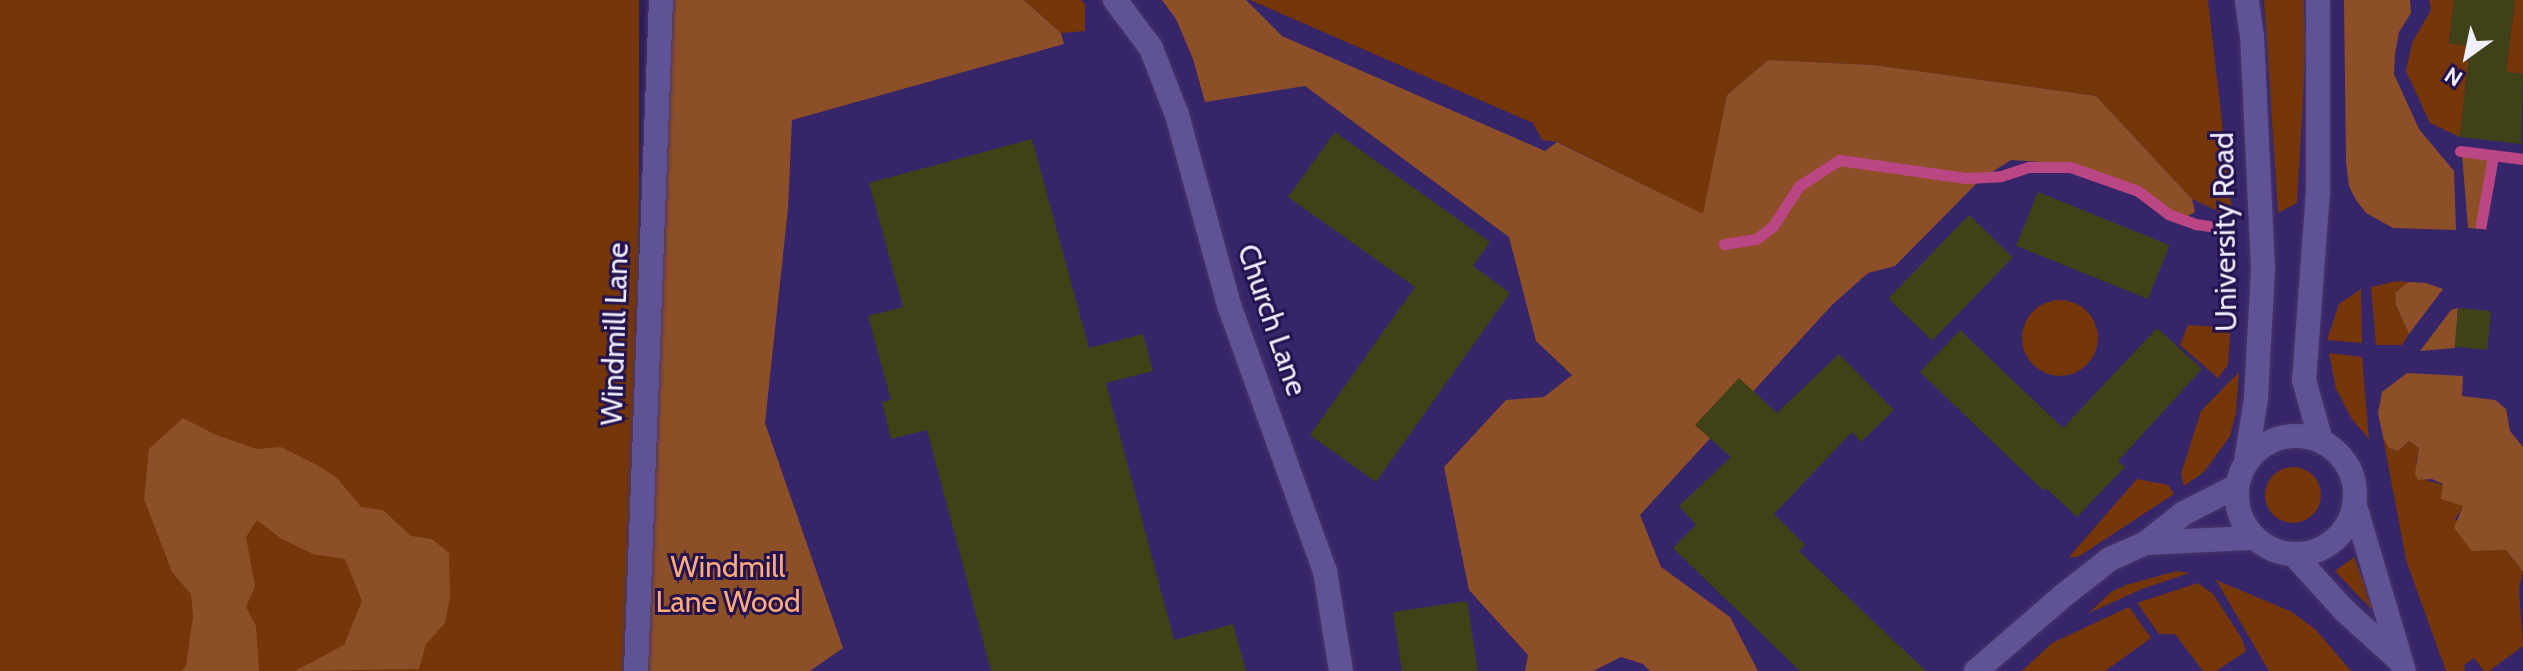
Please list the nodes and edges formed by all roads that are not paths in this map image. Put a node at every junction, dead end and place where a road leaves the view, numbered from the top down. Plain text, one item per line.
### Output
1 (661, 0) edge
2 (1115, 0) edge
3 (2247, 0) edge
4 (2318, 0) edge
5 (2321, 441) junction
6 (2246, 462) junction
7 (2237, 486) junction
8 (2355, 506) junction
9 (2254, 538) junction
10 (2146, 543) junction
11 (2294, 555) junction
12 (2401, 665) edge
13 (636, 671) edge
14 (1341, 671) edge
15 (1976, 671) edge

1 - 13 street, Windmill Lane
2 - 14 street, Church Lane
3 - 6 street, University Road
4 - 5 street
5 - 6 street
5 - 8 street
6 - 7 street
7 - 9 street
7 - 10 street
8 - 11 street
8 - 12 street
9 - 10 street
9 - 11 street
10 - 15 street
11 - 12 street

